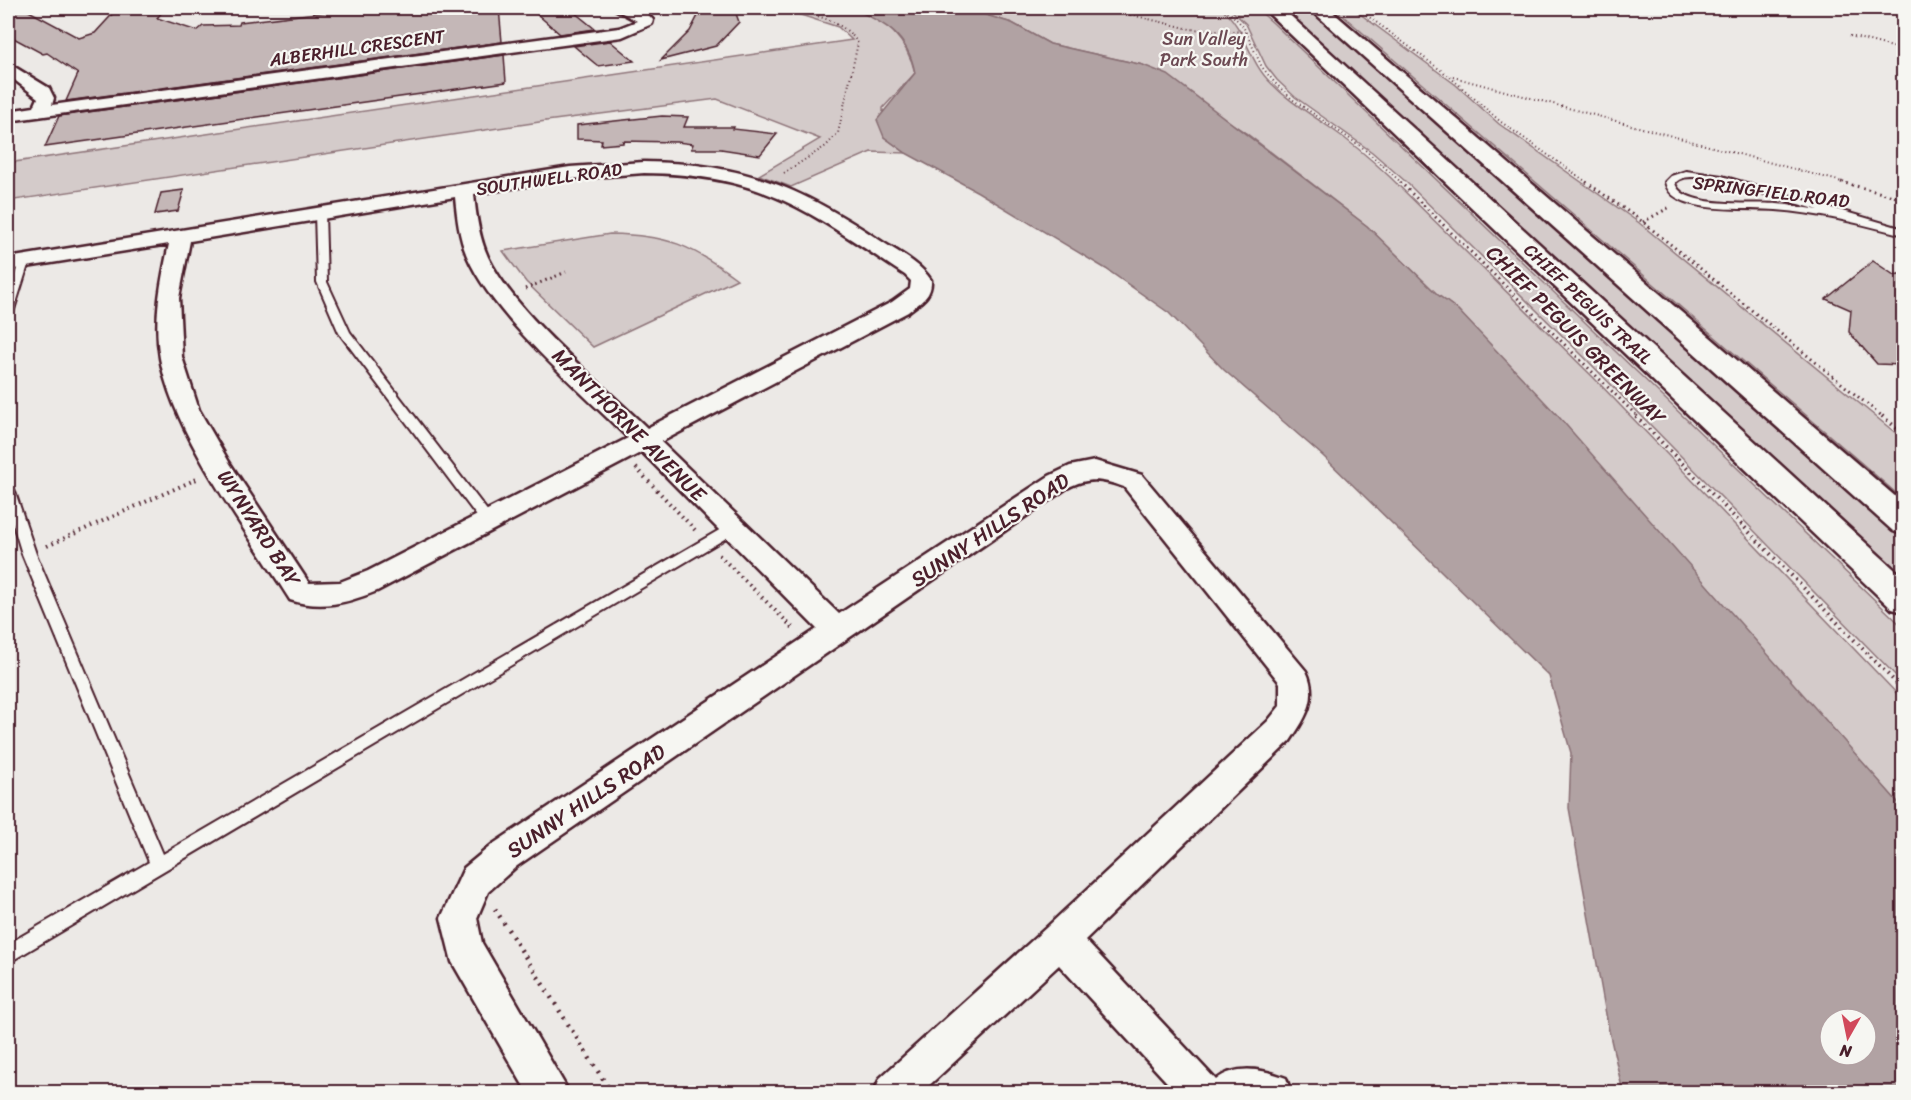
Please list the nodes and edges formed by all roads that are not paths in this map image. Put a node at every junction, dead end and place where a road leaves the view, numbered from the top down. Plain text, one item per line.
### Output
1 (620, 8) edge
2 (1272, 8) edge
3 (1317, 8) edge
4 (8, 68) edge
5 (41, 112) junction
6 (8, 116) edge
7 (464, 192) junction
8 (320, 213) junction
9 (1859, 219) junction
10 (1904, 232) edge
11 (180, 238) junction
12 (16, 263) edge
13 (8, 313) edge
14 (644, 440) junction
15 (8, 489) edge
16 (487, 520) junction
17 (1904, 523) edge
18 (733, 528) junction
19 (1904, 599) edge
20 (839, 632) junction
21 (159, 864) junction
22 (1060, 940) junction
23 (8, 954) edge
24 (549, 1092) edge
25 (894, 1092) edge
26 (1202, 1092) edge
27 (1231, 1092) edge
28 (1272, 1092) edge

1 - 5 street, ALBERHILL CRESCENT
2 - 19 main road, CHIEF PEGUIS TRAIL
3 - 17 main road, CHIEF PEGUIS TRAIL
4 - 5 street
5 - 6 street, ALBERHILL CRESCENT
7 - 8 street, SOUTHWELL ROAD
7 - 14 street, MANTHORNE AVENUE
7 - 14 street, SOUTHWELL ROAD
8 - 11 street, SOUTHWELL ROAD
8 - 16 lane
9 - 9 lane, SPRINGFIELD ROAD
9 - 10 lane, SPRINGFIELD ROAD
11 - 12 street, SOUTHWELL ROAD
11 - 16 street, WYNYARD BAY
12 - 13 lane
14 - 16 street, WYNYARD BAY
14 - 18 street, MANTHORNE AVENUE
15 - 21 lane
18 - 20 street, MANTHORNE AVENUE
18 - 21 lane
20 - 22 street, SUNNY HILLS ROAD
20 - 24 street, SUNNY HILLS ROAD
21 - 23 lane
22 - 25 street, SUNNY HILLS ROAD
22 - 26 street
27 - 28 street

